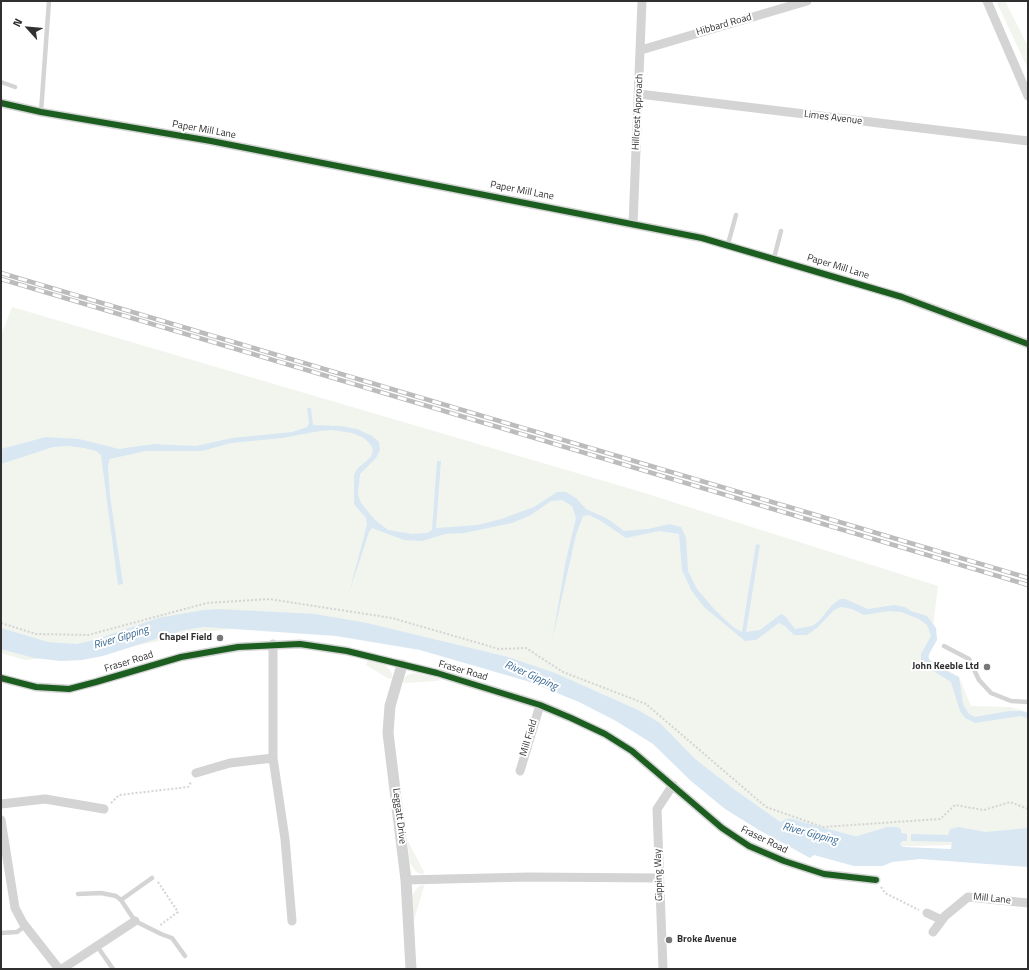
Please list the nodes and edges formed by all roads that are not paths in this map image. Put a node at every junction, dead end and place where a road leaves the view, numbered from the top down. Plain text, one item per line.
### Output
1 (49, 1) edge
2 (642, 1) edge
3 (807, 1) edge
4 (987, 1) edge
5 (641, 50) junction
6 (1, 82) edge
7 (15, 87) dead end
8 (639, 94) junction
9 (1028, 96) edge
10 (1, 102) edge
11 (41, 112) junction
12 (1028, 141) edge
13 (736, 215) dead end
14 (633, 224) junction
15 (781, 231) dead end
16 (728, 244) junction
17 (774, 258) junction
18 (1028, 344) edge
19 (273, 644) junction
20 (944, 646) dead end
21 (402, 664) junction
22 (2, 681) edge
23 (1028, 702) edge
24 (540, 705) junction
25 (273, 758) junction
26 (520, 771) dead end
27 (196, 773) road end
28 (673, 785) junction
29 (1, 804) edge
30 (104, 810) road end
31 (1, 820) edge
32 (152, 878) dead end
33 (659, 878) junction
34 (406, 880) junction
35 (876, 880) road end
36 (78, 894) dead end
37 (121, 900) junction
38 (1028, 903) edge
39 (927, 914) road end
40 (942, 920) junction
41 (135, 921) junction
42 (292, 921) dead end
43 (26, 926) junction
44 (933, 932) dead end
45 (1, 933) edge
46 (97, 946) junction
47 (185, 956) dead end
48 (59, 969) edge
49 (62, 969) edge
50 (113, 969) edge
51 (411, 969) edge
52 (663, 969) edge

1 - 11 lane
2 - 5 street, Hillcrest Approach
3 - 5 street, Hibbard Road
4 - 9 street
5 - 8 street, Hillcrest Approach
6 - 7 lane
8 - 12 street, Limes Avenue
8 - 14 street, Hillcrest Approach
10 - 11 street, Paper Mill Lane
11 - 14 street, Paper Mill Lane
13 - 16 lane
14 - 16 street, Paper Mill Lane
15 - 17 lane
16 - 17 street, Paper Mill Lane
17 - 18 street, Paper Mill Lane
19 - 21 street, Fraser Road
19 - 22 street, Fraser Road
19 - 25 street
20 - 23 lane
21 - 24 street, Fraser Road
21 - 34 street, Leggatt Drive
24 - 26 street, Mill Field
24 - 28 street, Fraser Road
25 - 27 street
25 - 42 street
28 - 33 street, Gipping Way
28 - 35 street, Fraser Road
29 - 30 street
31 - 43 street
32 - 37 lane
33 - 34 street
33 - 52 street, Gipping Way
34 - 51 street, Leggatt Drive
36 - 37 lane
37 - 41 lane
38 - 40 street, Mill Lane
39 - 40 street
40 - 44 street, Mill Lane
41 - 46 street
41 - 47 lane
43 - 45 lane
43 - 48 street
46 - 49 street
46 - 50 lane

